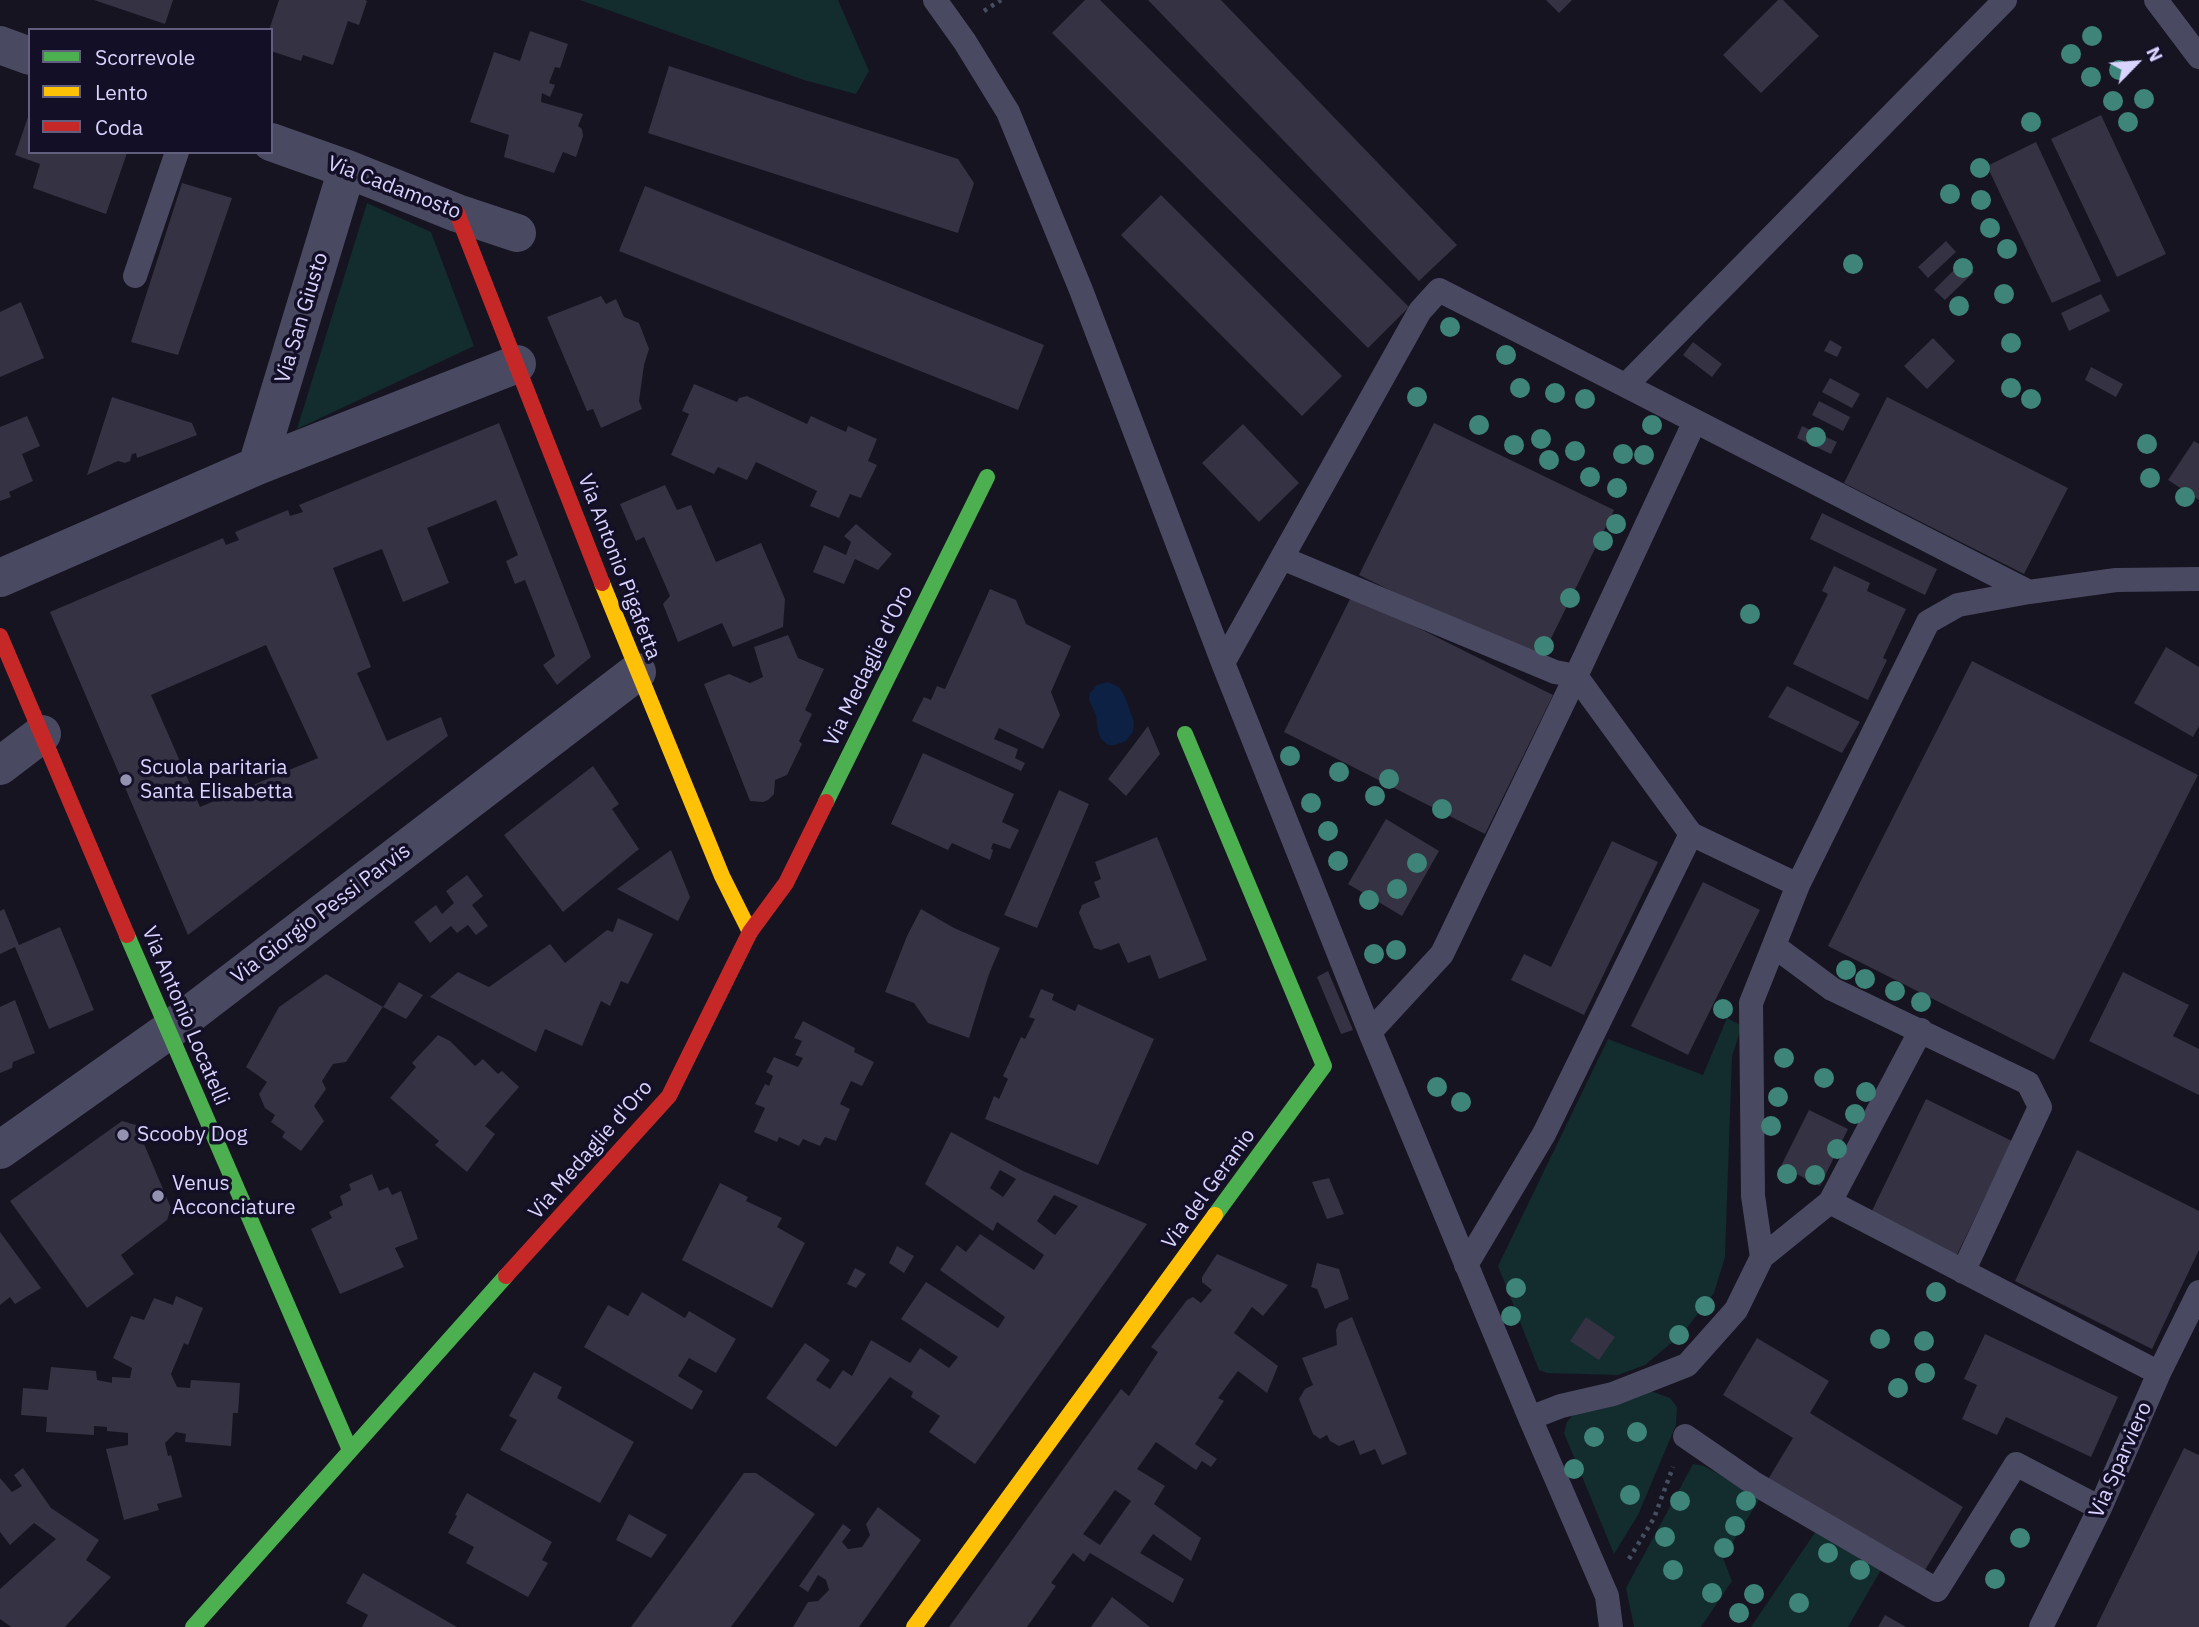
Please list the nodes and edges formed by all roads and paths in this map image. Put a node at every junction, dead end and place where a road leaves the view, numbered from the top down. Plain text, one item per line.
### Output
1 (935, 0) edge
2 (2005, 0) edge
3 (2156, 0) edge
4 (0, 45) edge
5 (28, 55) edge
6 (2199, 57) edge
7 (273, 143) edge
8 (176, 154) edge
9 (347, 169) junction
10 (457, 213) junction
11 (517, 233) dead end
12 (135, 276) dead end
13 (517, 364) junction
14 (1626, 385) junction
15 (1695, 421) junction
16 (257, 466) junction
17 (986, 477) dead end
18 (1282, 558) junction
19 (0, 578) edge
20 (2199, 579) edge
21 (2029, 592) junction
22 (0, 636) edge
23 (1223, 663) junction
24 (637, 672) junction
25 (1576, 676) junction
26 (42, 734) junction
27 (1185, 734) dead end
28 (0, 766) edge
29 (1691, 834) junction
30 (1798, 885) junction
31 (750, 932) junction
32 (1774, 946) junction
33 (1921, 1030) junction
34 (168, 1031) junction
35 (1370, 1032) junction
36 (0, 1150) edge
37 (1830, 1202) junction
38 (1762, 1257) junction
39 (1466, 1265) junction
40 (1963, 1272) junction
41 (2199, 1292) edge
42 (2159, 1373) junction
43 (1530, 1418) junction
44 (1685, 1436) joint
45 (349, 1450) junction
46 (2100, 1508) junction
47 (1607, 1596) junction
48 (194, 1627) edge
49 (914, 1627) edge
50 (1611, 1627) edge
51 (2041, 1627) edge

1 - 23 lane
2 - 14 lane
3 - 6 lane
4 - 5 street
7 - 9 street, Via Cadamosto
8 - 12 lane
9 - 10 street, Via Cadamosto
9 - 16 street, Via San Giusto
10 - 11 street, Via Cadamosto
10 - 13 street, Via Antonio Pigafetta
13 - 16 street
13 - 24 street, Via Antonio Pigafetta
14 - 15 lane
14 - 18 lane
15 - 21 lane
15 - 25 lane
16 - 19 street
17 - 31 street, Via Medaglie d'Oro
18 - 23 lane
18 - 25 lane
20 - 21 lane
21 - 30 lane
22 - 26 street, Via Antonio Locatelli
23 - 35 lane
24 - 31 street, Via Antonio Pigafetta
24 - 34 street, Via Giorgio Pessi Parvis
25 - 29 lane
25 - 35 lane
26 - 28 street
26 - 34 street, Via Antonio Locatelli
27 - 49 street, Via del Geranio
29 - 30 lane
29 - 39 lane
30 - 32 lane
31 - 45 street, Via Medaglie d'Oro
32 - 33 lane
32 - 38 lane
33 - 37 lane
33 - 40 lane
34 - 36 street, Via Giorgio Pessi Parvis
34 - 45 street, Via Antonio Locatelli
35 - 39 lane
37 - 38 lane
37 - 40 lane
38 - 43 lane
39 - 43 lane
40 - 42 lane
41 - 42 lane, Via Sparviero
42 - 46 lane, Via Sparviero
43 - 47 lane
44 - 46 lane
44 - 47 path
45 - 48 street, Via Medaglie d'Oro
46 - 51 lane, Via Sparviero
47 - 50 lane

